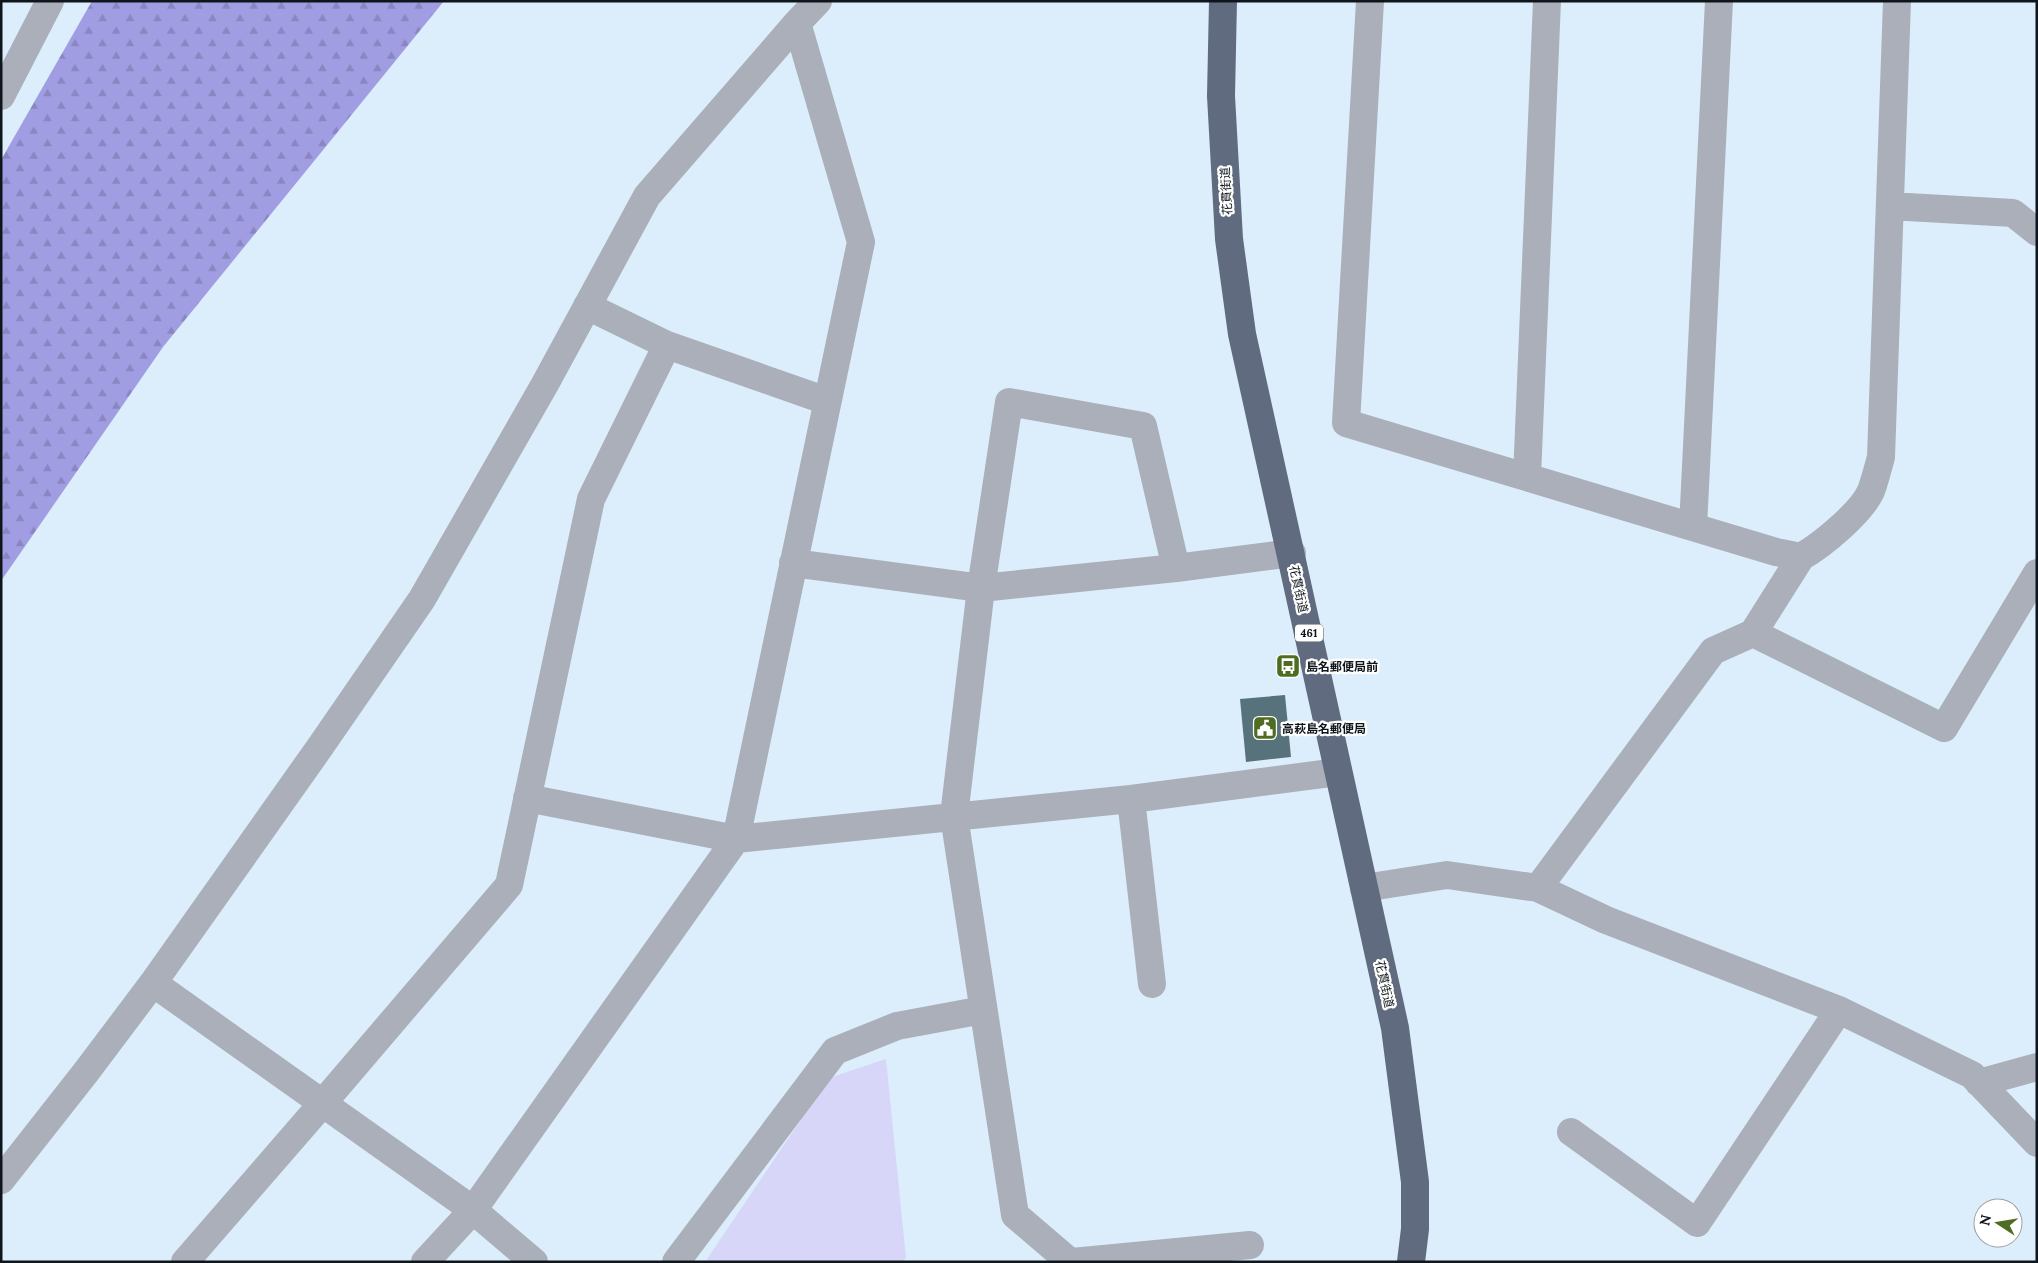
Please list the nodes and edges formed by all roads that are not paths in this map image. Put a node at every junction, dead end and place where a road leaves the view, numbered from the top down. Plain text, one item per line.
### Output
1 (50, 1) edge
2 (818, 1) edge
3 (1223, 1) edge
4 (1370, 1) edge
5 (1547, 1) edge
6 (1719, 1) edge
7 (1897, 1) edge
8 (797, 23) junction
9 (1, 96) edge
10 (1890, 206) junction
11 (2037, 232) edge
12 (587, 306) junction
13 (666, 345) junction
14 (827, 401) junction
15 (1527, 477) junction
16 (1694, 527) junction
17 (1292, 553) junction
18 (1801, 557) junction
19 (793, 563) junction
20 (1176, 568) junction
21 (2037, 574) edge
22 (981, 588) junction
23 (1754, 633) junction
24 (1338, 772) junction
25 (527, 798) junction
26 (1131, 798) junction
27 (954, 816) junction
28 (736, 839) junction
29 (1364, 888) junction
30 (1538, 888) junction
31 (152, 983) junction
32 (1152, 984) dead end
33 (983, 1010) junction
34 (1839, 1010) junction
35 (2037, 1067) edge
36 (1980, 1083) junction
37 (322, 1104) junction
38 (1571, 1132) dead end
39 (2037, 1143) edge
40 (1, 1180) edge
41 (473, 1210) junction
42 (1250, 1245) dead end
43 (185, 1262) edge
44 (425, 1262) edge
45 (534, 1262) edge
46 (676, 1262) edge
47 (1071, 1262) edge
48 (1411, 1262) edge

1 - 9 street
2 - 8 street
3 - 17 highway, 花貫街道 / 461
4 - 15 street
5 - 15 street
6 - 16 street
7 - 10 street
8 - 12 street
8 - 14 street
10 - 11 street
10 - 18 street
12 - 13 street
12 - 31 street
13 - 14 street
13 - 25 street
14 - 19 street
15 - 16 street
16 - 18 street
17 - 20 street
17 - 24 highway, 花貫街道 / 461
18 - 23 street
19 - 22 street
19 - 28 street
20 - 22 street
20 - 22 street
21 - 23 street
22 - 27 street
23 - 30 street
24 - 26 street
24 - 29 highway, 花貫街道 / 461
25 - 28 street
25 - 37 street
26 - 27 street
26 - 32 street
27 - 28 street
27 - 33 street
28 - 41 street
29 - 30 street
29 - 48 highway, 花貫街道 / 461
30 - 34 street
31 - 37 street
31 - 40 street
33 - 46 street
33 - 47 street
34 - 36 street
34 - 38 street
35 - 36 street
36 - 39 street
37 - 41 street
37 - 43 street
41 - 44 street
41 - 45 street
42 - 47 street

